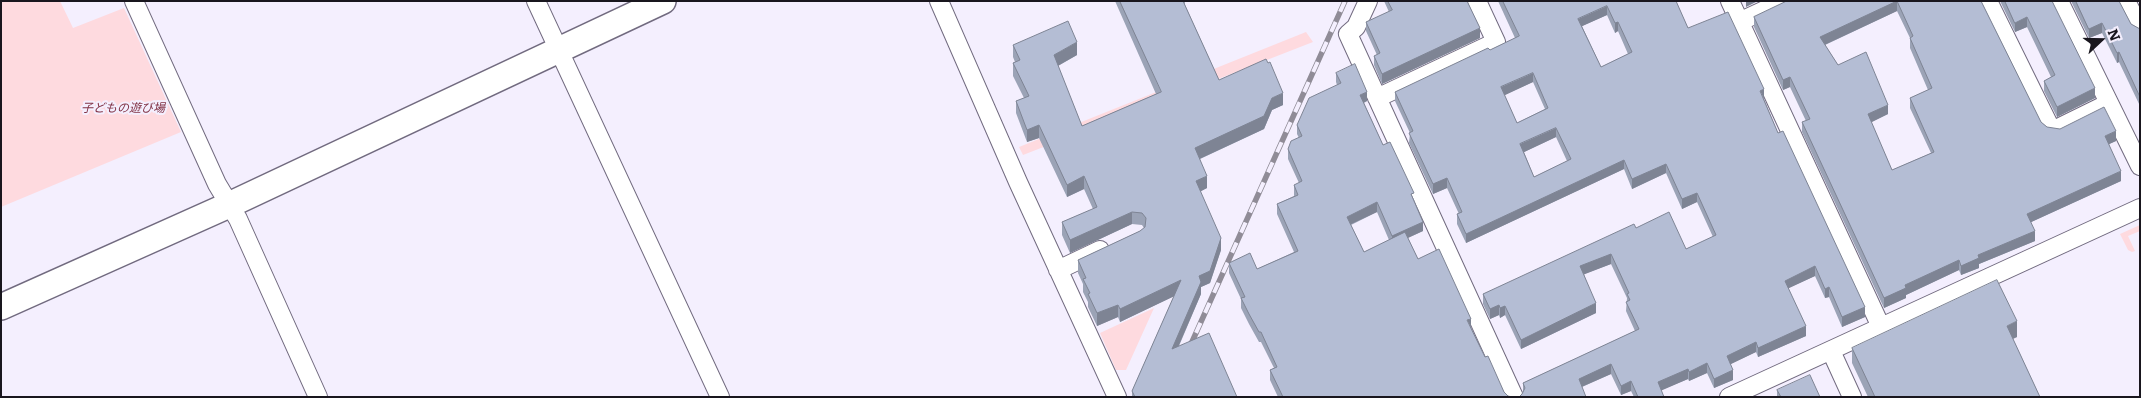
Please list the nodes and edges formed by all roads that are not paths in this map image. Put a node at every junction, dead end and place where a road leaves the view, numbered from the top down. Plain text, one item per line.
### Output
1 (134, 1) edge
2 (536, 1) edge
3 (663, 1) edge
4 (939, 1) edge
5 (1368, 1) edge
6 (1477, 1) edge
7 (1730, 1) edge
8 (1784, 1) edge
9 (1988, 1) edge
10 (2059, 1) edge
11 (2126, 1) edge
12 (1739, 22) junction
13 (2140, 28) edge
14 (559, 50) junction
15 (1377, 98) junction
16 (2109, 103) junction
17 (2140, 166) edge
18 (229, 205) junction
19 (2140, 208) edge
20 (1119, 242) edge
21 (1058, 270) junction
22 (1, 307) edge
23 (1881, 327) junction
24 (1831, 351) junction
25 (318, 397) edge
26 (720, 397) edge
27 (1117, 397) edge
28 (1514, 397) edge
29 (1729, 397) edge
30 (1852, 397) edge

1 - 18 street
2 - 14 street
3 - 14 street
4 - 21 street
5 - 15 street
6 - 15 street
7 - 12 street
8 - 12 street
9 - 16 street
10 - 16 street
11 - 13 street
12 - 23 street
14 - 18 street
14 - 26 street
15 - 28 street
16 - 17 street
18 - 22 street
18 - 25 street
19 - 23 street
20 - 21 street
21 - 27 street
23 - 24 street
24 - 29 street
24 - 30 street

